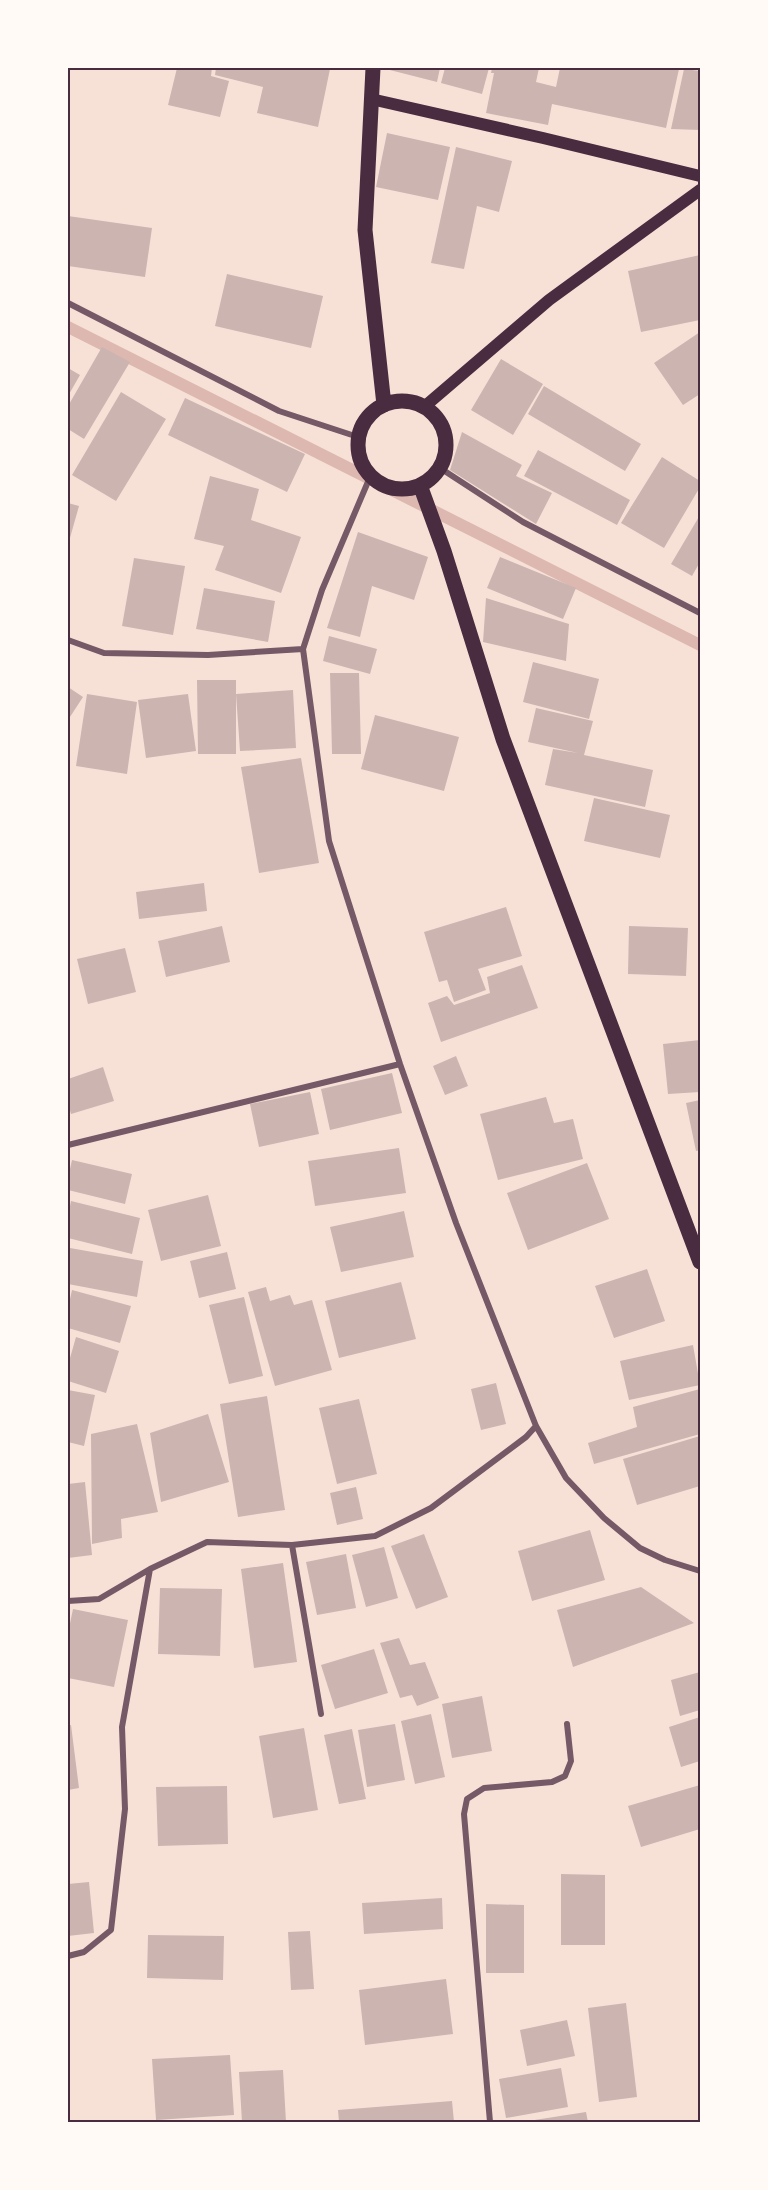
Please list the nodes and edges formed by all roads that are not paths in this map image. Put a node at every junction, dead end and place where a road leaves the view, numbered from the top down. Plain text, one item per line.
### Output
1 (373, 68) edge
2 (371, 99) junction
3 (700, 176) edge
4 (700, 190) edge
5 (68, 303) edge
6 (384, 405) junction
7 (424, 407) junction
8 (358, 437) junction
9 (440, 468) junction
10 (370, 477) junction
11 (420, 485) junction
12 (700, 613) edge
13 (68, 640) edge
14 (303, 648) junction
15 (400, 1064) junction
16 (68, 1145) edge
17 (700, 1262) edge
18 (536, 1426) junction
19 (292, 1545) junction
20 (150, 1569) junction
21 (700, 1572) edge
22 (68, 1601) edge
23 (321, 1714) dead end
24 (567, 1724) dead end
25 (68, 1956) edge
26 (490, 2122) edge

1 - 2 main road
2 - 3 main road
2 - 6 main road
4 - 7 main road
5 - 8 street
6 - 7 main road
6 - 8 main road
7 - 9 main road
8 - 10 main road
9 - 11 main road
9 - 12 street
10 - 11 main road
10 - 14 street
11 - 17 main road
13 - 14 street
14 - 15 street
15 - 16 street
15 - 18 street
18 - 19 street
18 - 21 street
19 - 20 street
19 - 23 street
20 - 22 street
20 - 25 street
24 - 26 street

